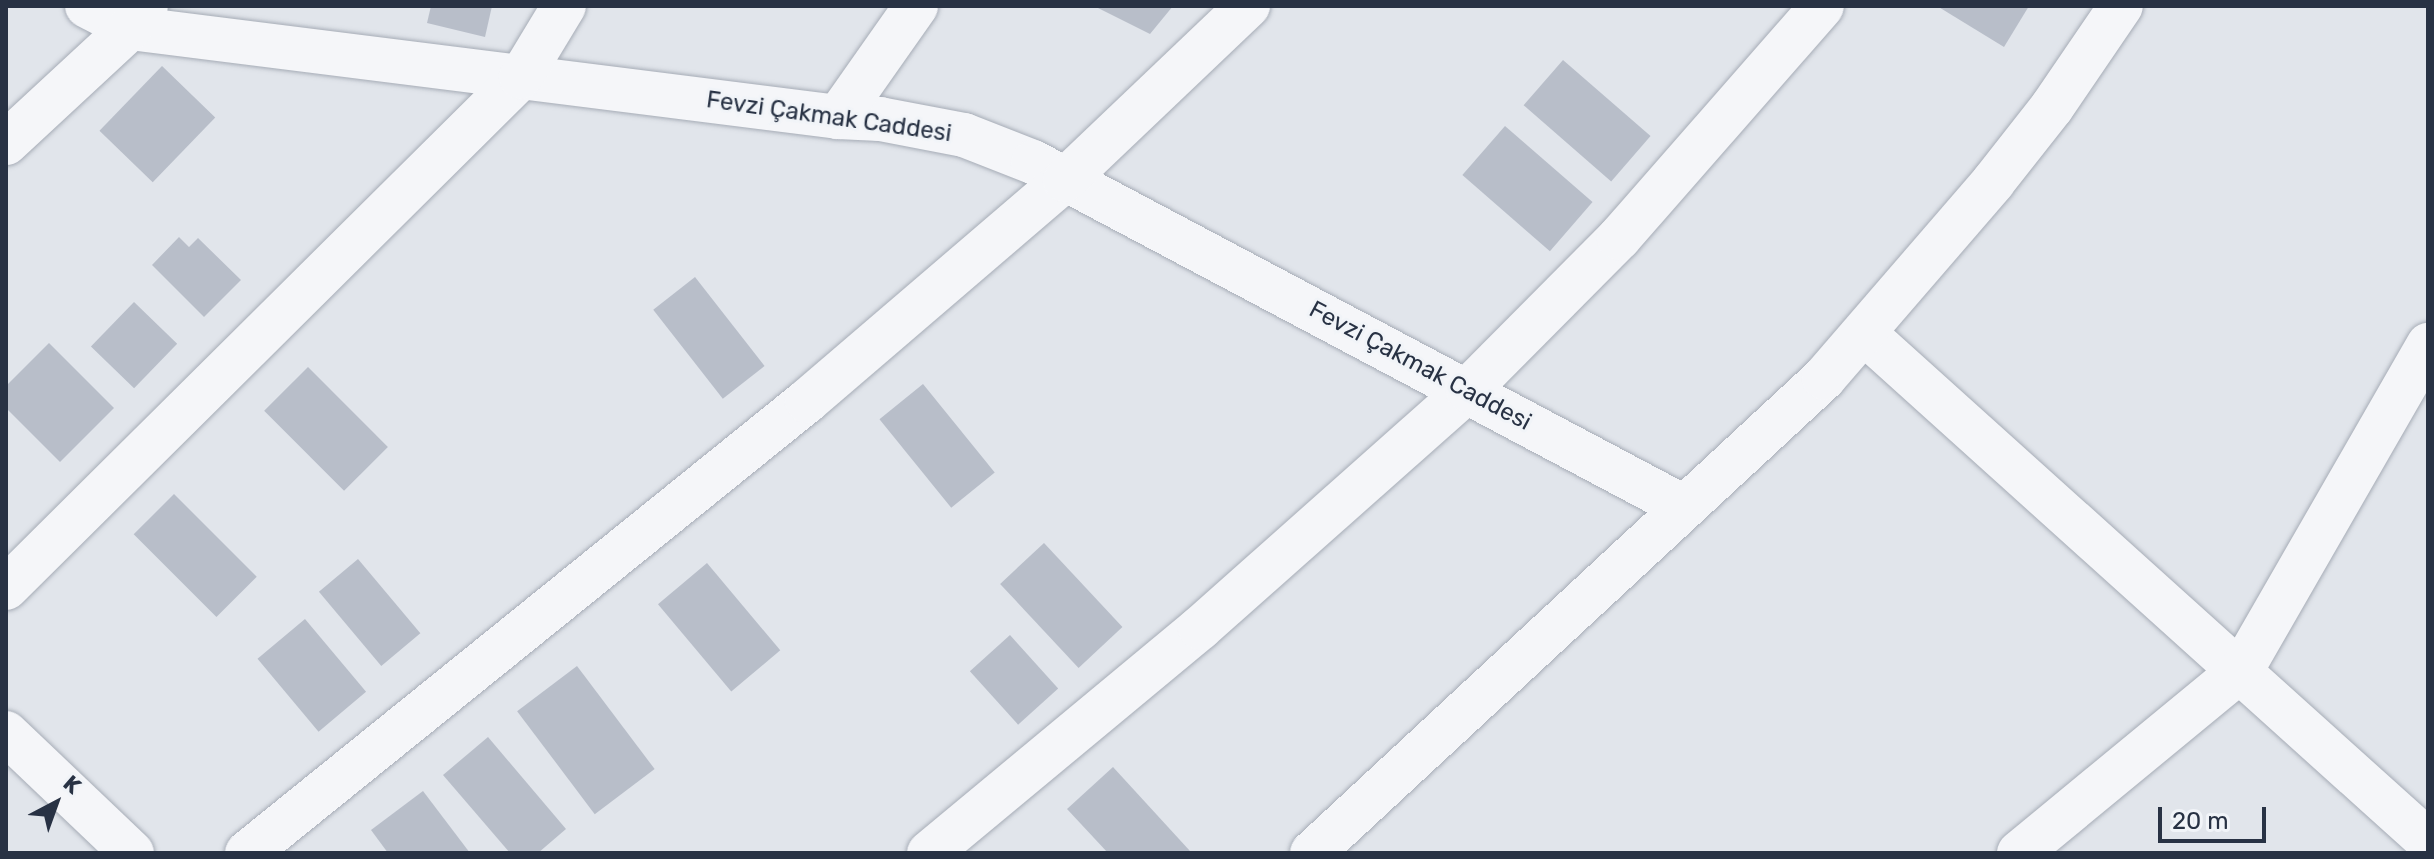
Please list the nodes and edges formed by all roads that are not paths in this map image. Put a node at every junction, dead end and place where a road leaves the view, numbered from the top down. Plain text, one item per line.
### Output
1 (87, 6) edge
2 (564, 6) edge
3 (916, 6) edge
4 (1248, 6) edge
5 (1822, 6) edge
6 (2121, 6) edge
7 (138, 17) edge
8 (521, 77) junction
9 (838, 117) junction
10 (6, 143) edge
11 (1065, 180) junction
12 (1864, 333) junction
13 (2428, 345) edge
14 (1468, 390) junction
15 (1682, 506) junction
16 (6, 588) edge
17 (2242, 669) junction
18 (6, 733) edge
19 (2428, 841) edge
20 (1324, 850) edge
21 (132, 853) edge
22 (247, 853) edge
23 (929, 853) edge
24 (2019, 853) edge

1 - 7 street, Fevzi Çakmak Caddesi
2 - 8 street
3 - 9 street
4 - 11 street
5 - 14 street
6 - 12 street
7 - 8 street, Fevzi Çakmak Caddesi
7 - 10 street
8 - 9 street, Fevzi Çakmak Caddesi
8 - 16 street
9 - 11 street, Fevzi Çakmak Caddesi
11 - 14 street, Fevzi Çakmak Caddesi
11 - 22 street
12 - 15 street
12 - 17 street
13 - 17 street
14 - 15 street, Fevzi Çakmak Caddesi
14 - 23 street
15 - 20 street
17 - 19 street
17 - 24 street
18 - 21 street

